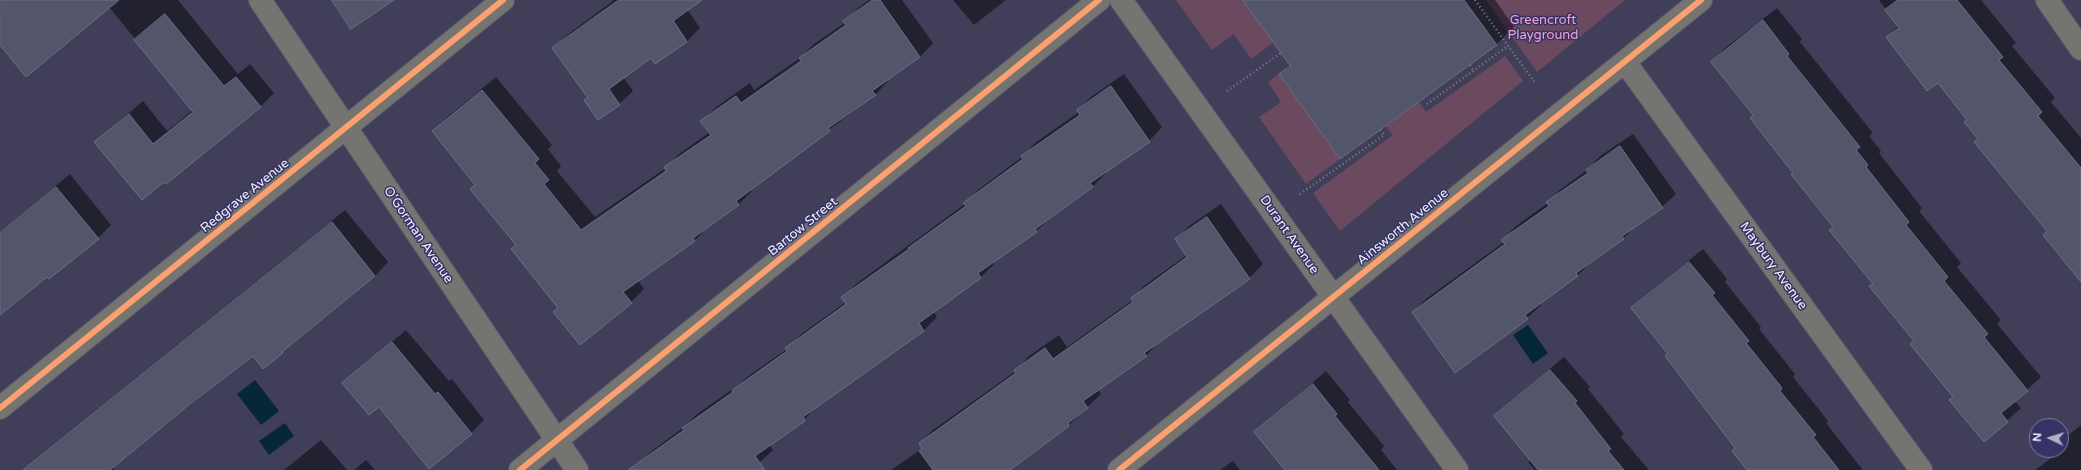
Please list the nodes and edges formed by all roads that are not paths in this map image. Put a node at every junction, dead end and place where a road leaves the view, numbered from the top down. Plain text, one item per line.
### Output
1 (260, 0) edge
2 (503, 0) edge
3 (1099, 0) edge
4 (1121, 0) edge
5 (1701, 0) edge
6 (2047, 0) edge
7 (2081, 48) edge
8 (1625, 62) junction
9 (347, 128) junction
10 (1333, 297) junction
11 (0, 408) edge
12 (557, 441) junction
13 (520, 470) edge
14 (577, 470) edge
15 (1119, 470) edge
16 (1457, 470) edge
17 (1921, 470) edge

1 - 9 street, O'Gorman Avenue
2 - 9 street, Redgrave Avenue
3 - 12 street, Bartow Street
4 - 10 street, Durant Avenue
5 - 8 street, Ainsworth Avenue
6 - 7 street
8 - 10 street, Ainsworth Avenue
8 - 17 street, Maybury Avenue
9 - 11 street, Redgrave Avenue
9 - 12 street, O'Gorman Avenue
10 - 15 street, Ainsworth Avenue
10 - 16 street, Durant Avenue
12 - 13 street, Bartow Street
12 - 14 street, O'Gorman Avenue

